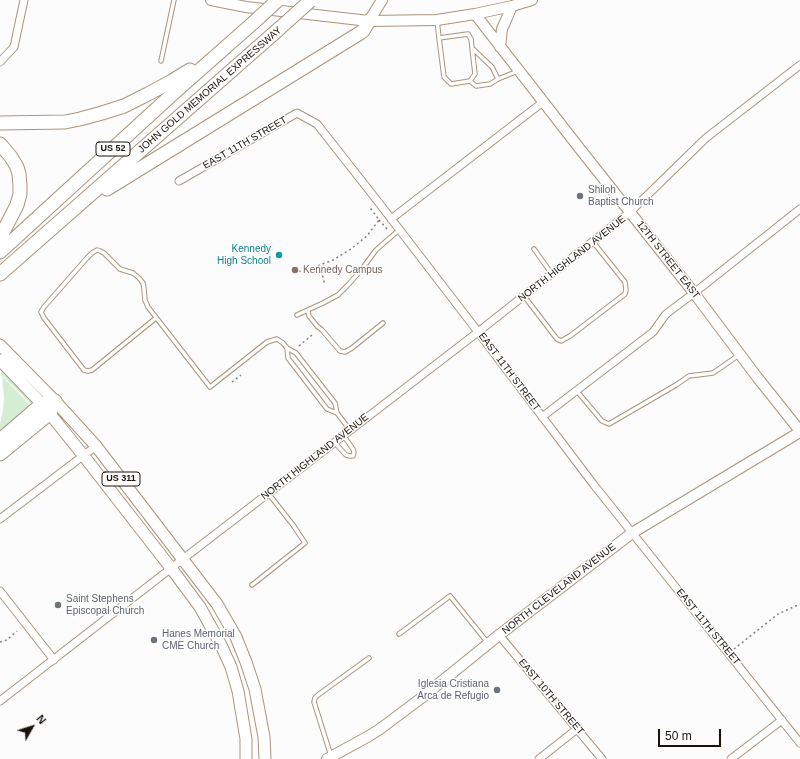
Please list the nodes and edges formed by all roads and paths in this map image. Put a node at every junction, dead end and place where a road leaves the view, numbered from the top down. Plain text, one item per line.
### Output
1 (24, 0) edge
2 (174, 0) edge
3 (211, 0) edge
4 (278, 0) edge
5 (382, 0) edge
6 (532, 0) edge
7 (311, 1) edge
8 (512, 6) junction
9 (475, 14) junction
10 (437, 20) junction
11 (369, 21) junction
12 (439, 38) junction
13 (226, 46) junction
14 (500, 47) junction
15 (472, 48) junction
16 (161, 61) dead end
17 (0, 62) edge
18 (800, 65) edge
19 (519, 70) junction
20 (498, 79) junction
21 (470, 81) junction
22 (543, 102) junction
23 (0, 123) edge
24 (0, 144) edge
25 (179, 181) dead end
26 (373, 208) dead end
27 (800, 209) edge
28 (630, 212) junction
29 (63, 219) junction
30 (391, 219) junction
31 (379, 220) junction
32 (387, 229) dead end
33 (399, 230) junction
34 (0, 238) edge
35 (593, 242) junction
36 (534, 249) dead end
37 (0, 252) edge
38 (320, 265) junction
39 (294, 273) dead end
40 (0, 274) edge
41 (552, 274) junction
42 (325, 285) dead end
43 (694, 293) junction
44 (524, 296) junction
45 (308, 310) junction
46 (297, 315) dead end
47 (156, 318) junction
48 (384, 323) dead end
49 (478, 332) junction
50 (312, 335) dead end
51 (0, 345) edge
52 (299, 346) dead end
53 (287, 348) junction
54 (740, 354) junction
55 (0, 360) edge
56 (241, 375) dead end
57 (232, 382) dead end
58 (576, 390) junction
59 (55, 401) junction
60 (45, 409) junction
61 (337, 414) junction
62 (542, 417) junction
63 (350, 430) junction
64 (800, 432) edge
65 (343, 436) junction
66 (0, 440) edge
67 (334, 442) junction
68 (96, 446) junction
69 (0, 454) edge
70 (83, 455) junction
71 (268, 493) junction
72 (0, 519) edge
73 (632, 533) junction
74 (182, 559) junction
75 (171, 568) junction
76 (252, 585) dead end
77 (0, 591) edge
78 (800, 604) edge
79 (17, 631) dead end
80 (399, 634) dead end
81 (499, 635) junction
82 (0, 642) edge
83 (489, 644) junction
84 (729, 653) junction
85 (369, 658) dead end
86 (54, 660) junction
87 (0, 701) edge
88 (782, 720) junction
89 (577, 730) junction
90 (800, 743) edge
91 (329, 758) edge
92 (246, 759) edge
93 (265, 759) edge
94 (539, 759) edge
95 (602, 759) edge
96 (732, 759) edge

1 - 17 street
2 - 16 lane
3 - 11 street
4 - 13 highway, JOHN GOLD MEMORIAL EXPRESSWAY / US 52, bridge
5 - 11 street
6 - 8 street
7 - 29 highway, JOHN GOLD MEMORIAL EXPRESSWAY / US 52, bridge
8 - 9 street
8 - 14 street
9 - 10 street
9 - 14 street, 12TH STREET EAST
10 - 11 street
10 - 12 lane
11 - 29 highway
12 - 15 lane
12 - 21 lane
13 - 23 highway
13 - 37 highway, JOHN GOLD MEMORIAL EXPRESSWAY / US 52
14 - 19 street, 12TH STREET EAST
15 - 20 lane
15 - 21 lane
18 - 28 street, NORTH HIGHLAND AVENUE
19 - 20 lane
19 - 22 street, 12TH STREET EAST
20 - 21 lane
22 - 28 street, 12TH STREET EAST
22 - 30 street
24 - 34 highway
25 - 30 street, EAST 11TH STREET
26 - 31 path
27 - 43 street
28 - 35 street, NORTH HIGHLAND AVENUE
28 - 43 street, 12TH STREET EAST
29 - 40 highway, JOHN GOLD MEMORIAL EXPRESSWAY / US 52
30 - 33 street, EAST 11TH STREET
31 - 32 path
31 - 38 path
33 - 45 lane
33 - 49 street, EAST 11TH STREET
35 - 41 street, NORTH HIGHLAND AVENUE
35 - 44 lane
36 - 41 lane
38 - 39 path
38 - 42 path
41 - 44 street, NORTH HIGHLAND AVENUE
43 - 54 street, 12TH STREET EAST
43 - 58 street
44 - 49 street, NORTH HIGHLAND AVENUE
45 - 46 lane
45 - 48 lane
47 - 47 lane
47 - 53 lane
49 - 62 street, EAST 11TH STREET
49 - 63 street, NORTH HIGHLAND AVENUE
50 - 52 path
51 - 59 main road, US 311
53 - 61 lane
53 - 61 lane
54 - 58 lane
54 - 64 street, 12TH STREET EAST
55 - 60 main road, US 311
56 - 57 path
58 - 62 street
59 - 60 highway
59 - 68 main road, US 311
60 - 66 highway
60 - 69 highway
60 - 70 main road, US 311
61 - 63 lane
62 - 73 street, EAST 11TH STREET
63 - 65 street, NORTH HIGHLAND AVENUE
64 - 73 street, NORTH CLEVELAND AVENUE
65 - 67 street, NORTH HIGHLAND AVENUE
65 - 67 lane
67 - 71 street, NORTH HIGHLAND AVENUE
68 - 70 street
68 - 74 main road, US 311
70 - 72 street
70 - 75 main road, US 311
71 - 74 street, NORTH HIGHLAND AVENUE
71 - 76 lane
73 - 81 street, NORTH CLEVELAND AVENUE
73 - 84 street, EAST 11TH STREET
74 - 75 street, NORTH HIGHLAND AVENUE
74 - 93 main road, US 311
75 - 86 street, NORTH HIGHLAND AVENUE
75 - 92 main road, US 311
77 - 86 street
78 - 84 path
79 - 82 path
80 - 83 lane
81 - 83 street, NORTH CLEVELAND AVENUE
81 - 89 street, EAST 10TH STREET
83 - 91 street, NORTH CLEVELAND AVENUE
84 - 88 street, EAST 11TH STREET
85 - 91 lane
86 - 87 street, NORTH HIGHLAND AVENUE
88 - 90 street, EAST 11TH STREET
88 - 96 street
89 - 94 street
89 - 95 street, EAST 10TH STREET

